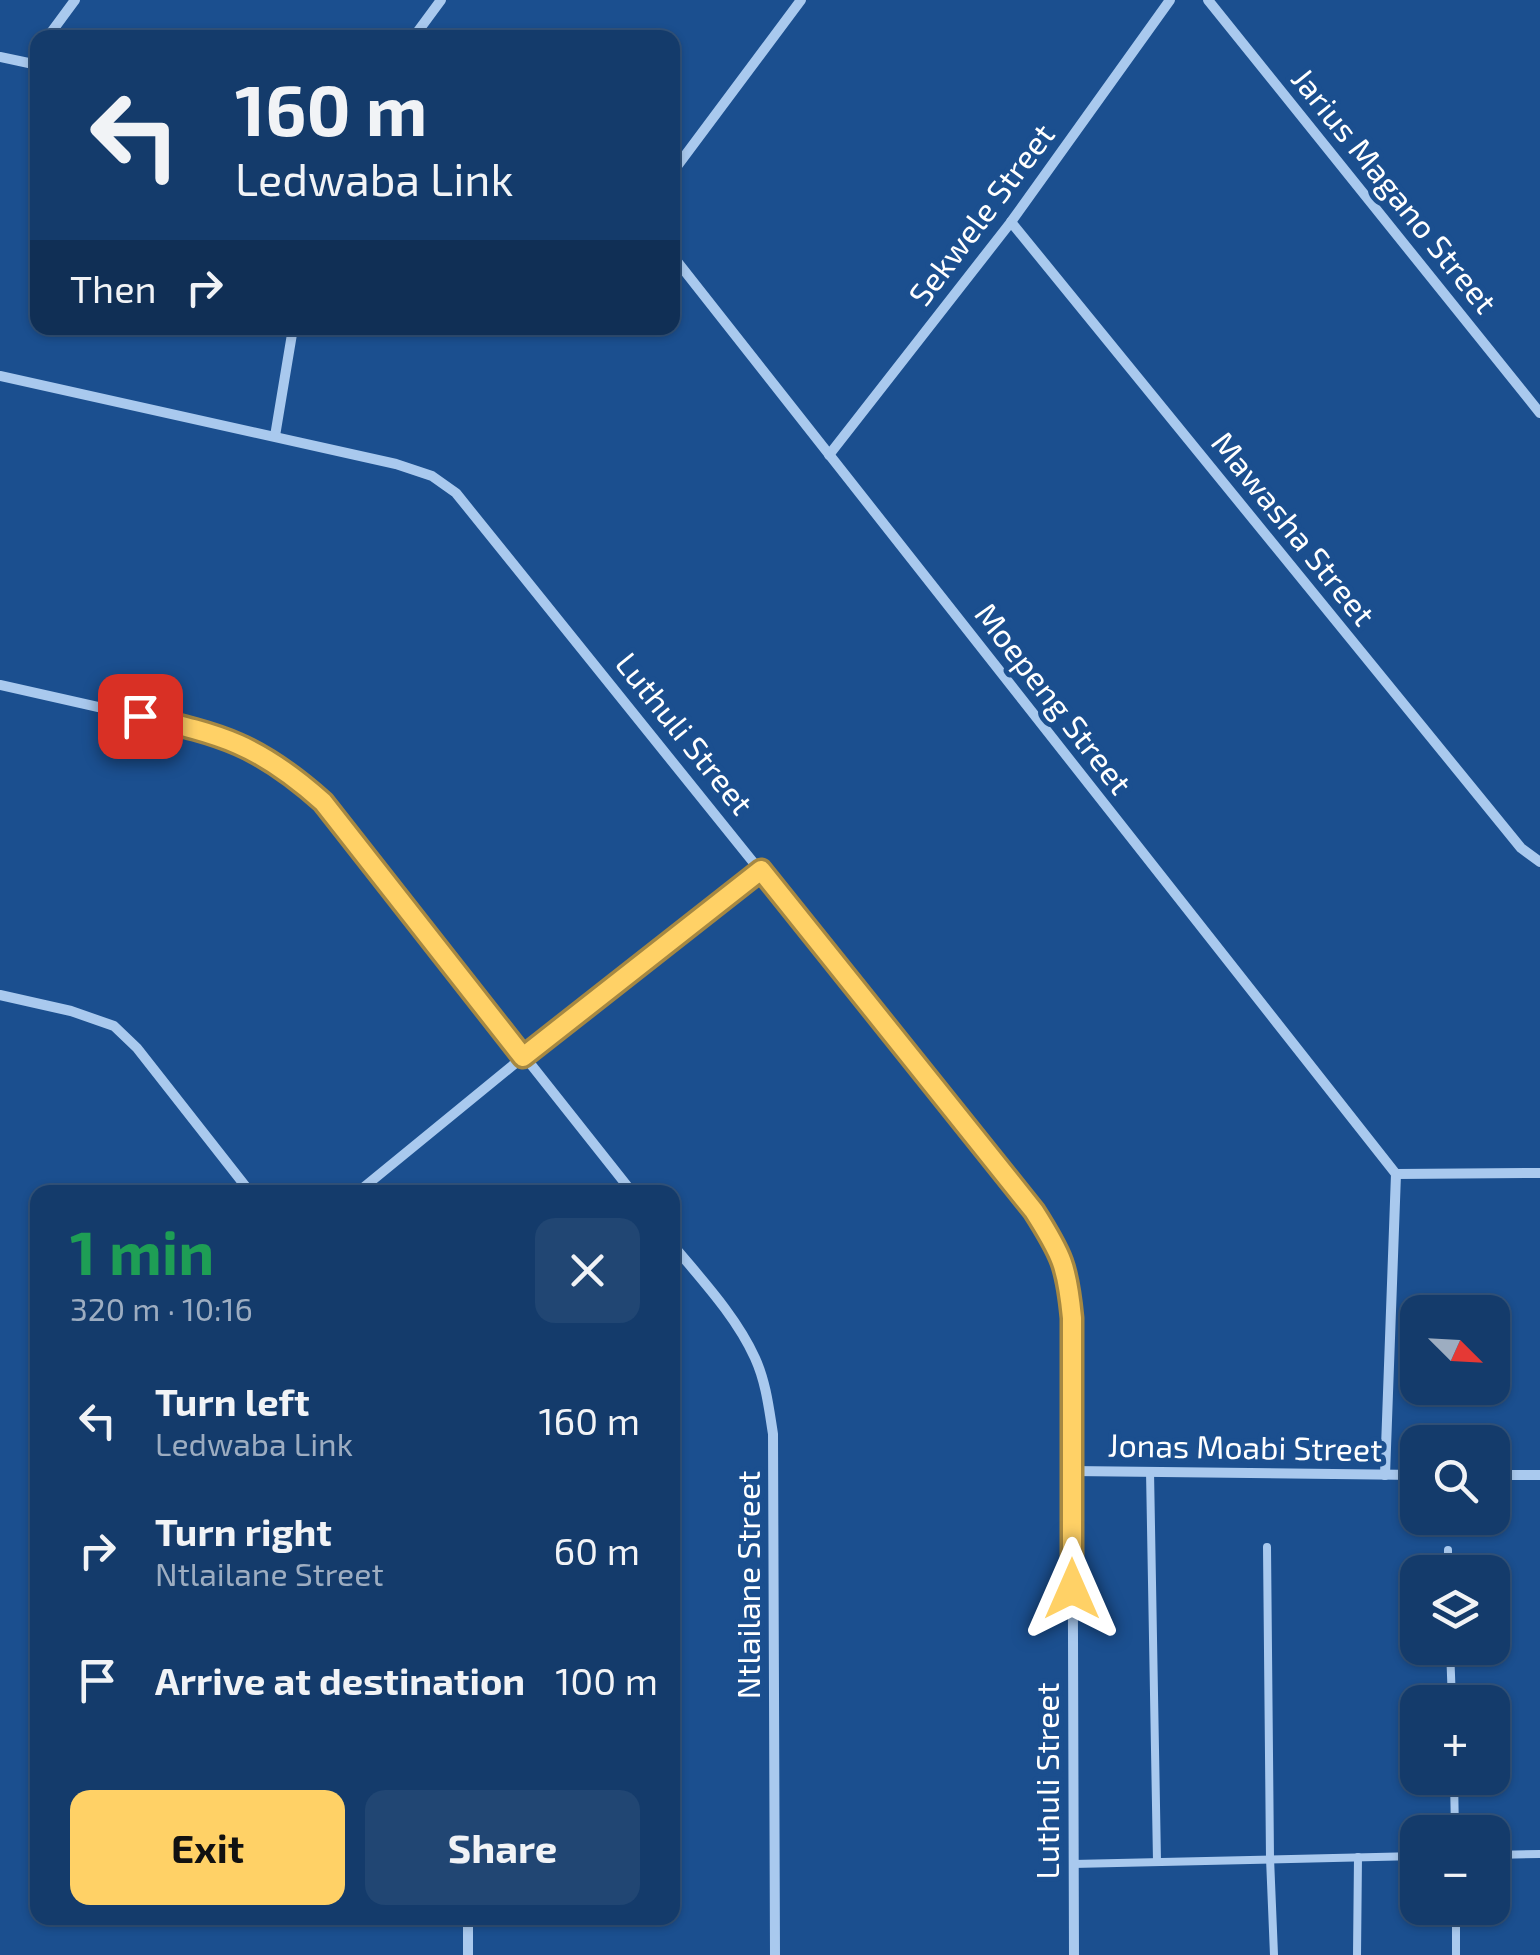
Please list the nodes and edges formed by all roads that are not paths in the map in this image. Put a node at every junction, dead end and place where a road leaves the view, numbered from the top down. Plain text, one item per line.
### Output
1 (75, 0) edge
2 (441, 0) edge
3 (802, 0) edge
4 (1170, 0) edge
5 (1208, 0) edge
6 (54, 30) edge
7 (418, 30) edge
8 (0, 56) edge
9 (30, 63) edge
10 (680, 161) edge
11 (1011, 222) junction
12 (680, 265) edge
13 (292, 335) edge
14 (0, 376) edge
15 (1540, 413) edge
16 (275, 436) junction
17 (828, 455) junction
18 (0, 685) edge
19 (1540, 862) edge
20 (761, 870) junction
21 (0, 995) edge
22 (523, 1057) junction
23 (1540, 1173) edge
24 (1396, 1174) junction
25 (245, 1185) edge
26 (367, 1185) edge
27 (626, 1185) edge
28 (680, 1254) edge
29 (1150, 1470) junction
30 (1072, 1471) junction
31 (1385, 1475) junction
32 (1400, 1475) edge
33 (1510, 1475) edge
34 (1540, 1475) edge
35 (1267, 1547) dead end
36 (1448, 1550) dead end
37 (1448, 1555) edge
38 (1540, 1854) edge
39 (1510, 1855) edge
40 (1400, 1856) edge
41 (1358, 1857) junction
42 (1270, 1858) junction
43 (1156, 1861) junction
44 (1074, 1864) junction
45 (468, 1925) edge
46 (1456, 1925) edge
47 (468, 1955) edge
48 (775, 1955) edge
49 (1074, 1955) edge
50 (1274, 1955) edge
51 (1357, 1955) edge
52 (1456, 1955) edge

1 - 6 street
2 - 7 street
3 - 10 street
4 - 11 street, Sekwele Street
5 - 15 street, Jarius Magano Street
8 - 9 street
11 - 17 street, Sekwele Street
11 - 19 street, Mawasha Street
12 - 17 street, Moepeng Street
13 - 16 street
14 - 16 street, Luthuli Street
16 - 20 street, Luthuli Street
17 - 24 street, Moepeng Street
18 - 22 street
20 - 22 street
20 - 30 street, Luthuli Street
21 - 25 street
22 - 26 street
22 - 27 street
23 - 24 street
24 - 31 street
28 - 48 street, Ntlailane Street
29 - 30 street, Jonas Moabi Street
29 - 31 street, Jonas Moabi Street
29 - 43 lane
30 - 44 street, Luthuli Street
31 - 32 street, Jonas Moabi Street
33 - 34 street
35 - 42 lane
36 - 37 lane
38 - 39 lane
40 - 41 lane
41 - 42 lane
41 - 51 lane
42 - 43 lane
42 - 50 lane
43 - 44 lane
44 - 49 street, Luthuli Street
45 - 47 street
46 - 52 lane

